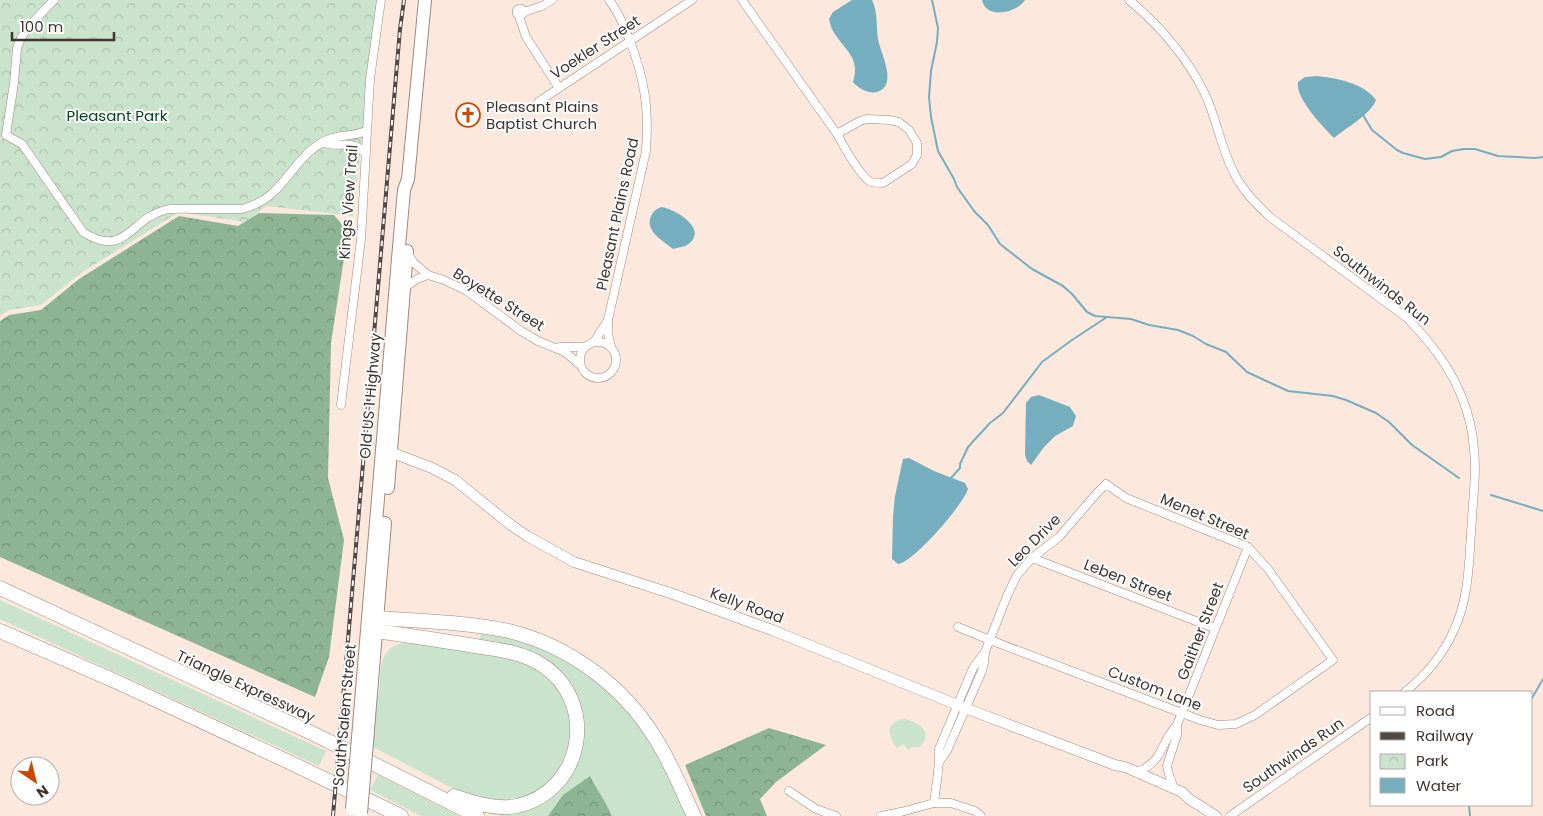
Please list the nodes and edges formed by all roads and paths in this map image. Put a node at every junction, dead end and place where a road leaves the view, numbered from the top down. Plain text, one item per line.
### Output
1 (54, 0) edge
2 (381, 0) edge
3 (425, 0) edge
4 (519, 0) edge
5 (552, 0) edge
6 (609, 0) edge
7 (692, 0) edge
8 (742, 0) edge
9 (1129, 0) edge
10 (521, 12) junction
11 (629, 41) junction
12 (559, 88) junction
13 (538, 102) dead end
14 (366, 131) junction
15 (837, 134) junction
16 (323, 142) junction
17 (365, 153) junction
18 (408, 179) junction
19 (407, 253) junction
20 (428, 275) junction
21 (404, 288) junction
22 (608, 320) junction
23 (594, 342) junction
24 (555, 347) junction
25 (585, 347) junction
26 (611, 347) junction
27 (580, 365) junction
28 (341, 405) dead end
29 (386, 451) junction
30 (1106, 484) joint
31 (1248, 547) junction
32 (1032, 558) junction
33 (0, 588) edge
34 (372, 624) junction
35 (958, 627) dead end
36 (1214, 628) junction
37 (0, 631) edge
38 (990, 640) junction
39 (1334, 660) joint
40 (1406, 691) edge
41 (961, 706) junction
42 (1183, 713) junction
43 (1370, 718) edge
44 (1177, 725) junction
45 (1115, 765) junction
46 (1138, 772) junction
47 (1174, 788) junction
48 (789, 791) dead end
49 (432, 794) junction
50 (1189, 799) junction
51 (934, 803) junction
52 (356, 814) edge
53 (401, 816) edge
54 (477, 816) edge
55 (694, 816) edge
56 (836, 816) edge
57 (881, 816) edge
58 (981, 816) edge
59 (1216, 816) edge
60 (1230, 816) edge

1 - 16 street
2 - 14 street, Kings View Trail
3 - 18 main road, Old US 1 Highway
4 - 10 street
5 - 10 street
6 - 11 street, Pleasant Plains Road
7 - 11 street, Voekler Street
8 - 15 street
9 - 40 street, Southwinds Run
10 - 12 street
11 - 12 street, Voekler Street
11 - 22 street, Pleasant Plains Road
12 - 13 street, Voekler Street
14 - 16 street
14 - 17 street, Kings View Trail
15 - 15 street
16 - 17 street
17 - 28 street, Kings View Trail
18 - 19 main road, Old US 1 Highway
18 - 29 main road, Old US 1 Highway
19 - 20 street, Boyette Street
19 - 21 main road, Old US 1 Highway
20 - 21 street, Boyette Street
20 - 24 street, Boyette Street
21 - 29 main road, Old US 1 Highway
22 - 23 street, Pleasant Plains Road
22 - 26 street, Pleasant Plains Road
23 - 25 street, Boyette Street
23 - 26 street
24 - 25 street, Boyette Street
24 - 27 street, Boyette Street
25 - 27 street
26 - 27 street, Boyette Street
29 - 34 main road, Old US 1 Highway
29 - 41 street, Kelly Road
30 - 31 street, Menet Street
30 - 32 street, Leo Drive
31 - 36 street, Gaither Street
31 - 39 street, Menet Street
32 - 36 street, Leben Street
32 - 38 street, Leo Drive
33 - 49 highway, Triangle Expressway
34 - 49 highway
34 - 52 main road, South Salem Street, bridge
34 - 55 highway
35 - 38 street, Custom Lane
36 - 42 street, Gaither Street
37 - 53 highway
38 - 41 street, Leo Drive
38 - 42 street, Custom Lane
39 - 42 street, Custom Lane
41 - 45 street, Kelly Road
41 - 51 street, Leo Drive
42 - 44 street, Gaither Street
43 - 60 street, Southwinds Run
44 - 46 street, Gaither Street
44 - 47 street, Gaither Street
45 - 46 street, Kelly Road
45 - 50 street, Kelly Road
46 - 47 street, Kelly Road
47 - 50 street, Kelly Road
48 - 56 street
49 - 54 highway, Triangle Expressway
50 - 59 street, Kelly Road
51 - 57 street
51 - 58 street

